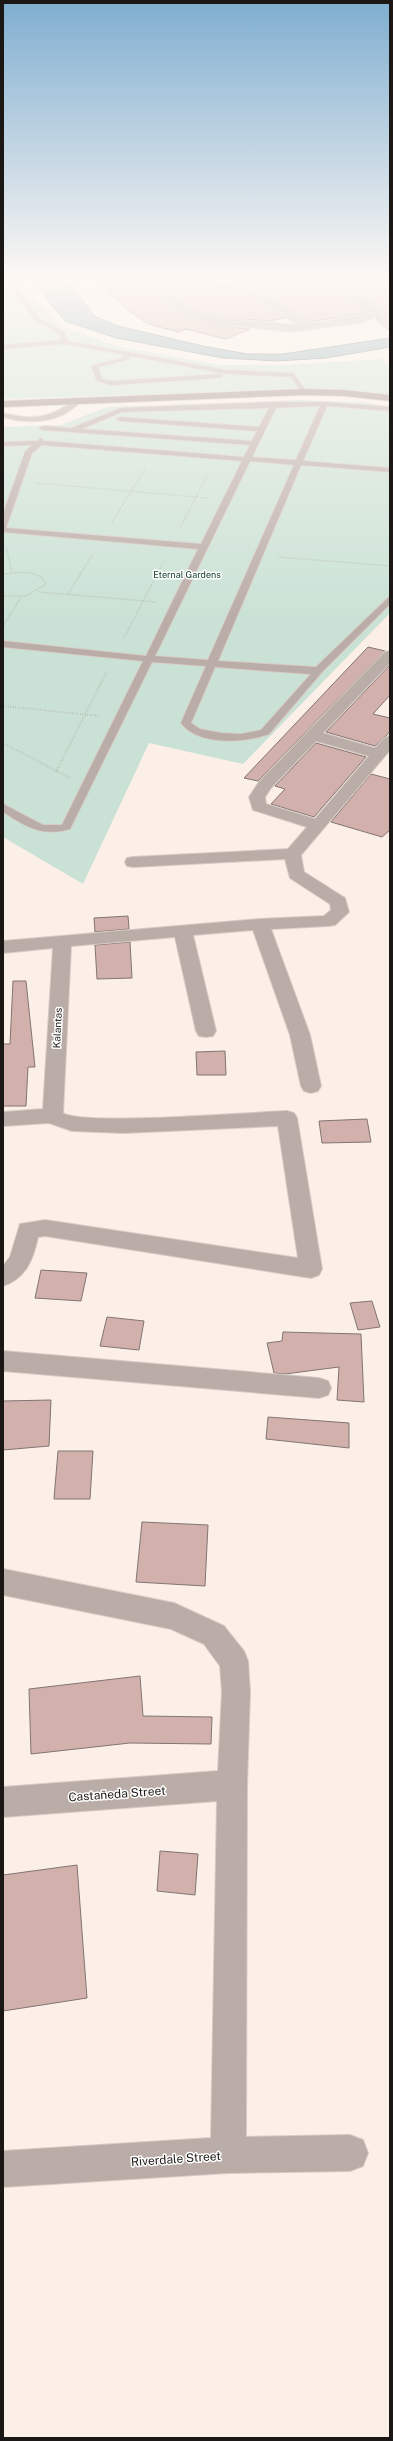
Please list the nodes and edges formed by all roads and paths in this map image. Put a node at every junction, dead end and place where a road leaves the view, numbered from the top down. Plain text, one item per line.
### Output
1 (304, 392) joint
2 (390, 398) edge
3 (78, 401) junction
4 (3, 404) edge
5 (274, 404) junction
6 (324, 404) junction
7 (390, 409) edge
8 (3, 415) edge
9 (103, 418) junction
10 (44, 420) junction
11 (43, 428) junction
12 (262, 429) junction
13 (72, 430) junction
14 (21, 440) junction
15 (40, 443) junction
16 (255, 443) junction
17 (3, 444) edge
18 (29, 452) junction
19 (216, 457) junction
20 (247, 459) junction
21 (298, 463) junction
22 (390, 470) edge
23 (19, 482) junction
24 (196, 497) junction
25 (227, 500) junction
26 (3, 526) edge
27 (3, 530) edge
28 (5, 542) dead end
29 (172, 544) junction
30 (204, 547) junction
31 (260, 556) junction
32 (390, 566) edge
33 (12, 572) junction
34 (3, 574) edge
35 (39, 592) junction
36 (3, 596) edge
37 (22, 597) junction
38 (390, 599) edge
39 (143, 600) junction
40 (176, 603) junction
41 (3, 626) edge
42 (3, 644) edge
43 (390, 655) edge
44 (115, 656) junction
45 (149, 659) junction
46 (214, 664) junction
47 (320, 670) junction
48 (3, 706) edge
49 (85, 715) junction
50 (118, 718) junction
51 (313, 735) junction
52 (390, 741) edge
53 (3, 743) edge
54 (376, 758) junction
55 (390, 766) edge
56 (56, 772) junction
57 (87, 784) junction
58 (3, 807) edge
59 (318, 824) junction
60 (293, 854) junction
61 (133, 862) dead end
62 (260, 924) junction
63 (182, 932) junction
64 (62, 941) junction
65 (3, 947) edge
66 (206, 1031) dead end
67 (311, 1086) dead end
68 (53, 1116) junction
69 (3, 1119) edge
70 (3, 1277) edge
71 (3, 1361) edge
72 (319, 1388) dead end
73 (3, 1582) edge
74 (232, 1785) junction
75 (3, 1802) edge
76 (350, 2152) dead end
77 (228, 2155) junction
78 (3, 2169) edge

1 - 2 main road
1 - 3 main road
3 - 4 main road
3 - 10 lane
5 - 6 lane
5 - 9 lane
5 - 12 lane
6 - 7 lane
6 - 21 lane
8 - 10 lane
9 - 12 lane
9 - 13 lane
10 - 11 lane
11 - 13 lane
11 - 15 lane
12 - 16 lane
13 - 16 lane
14 - 15 lane
14 - 17 lane
14 - 18 lane
15 - 18 lane
15 - 19 lane
16 - 20 lane
18 - 23 lane
19 - 20 lane
19 - 24 path
20 - 21 lane
20 - 25 lane
21 - 22 lane
21 - 31 lane
23 - 24 path
23 - 26 lane
24 - 25 path
24 - 29 path
25 - 30 lane
27 - 29 lane
28 - 33 path
29 - 30 lane
29 - 39 path
30 - 40 lane
31 - 32 path
31 - 46 lane
33 - 34 path
33 - 35 path
35 - 37 path
35 - 39 path
36 - 37 path
37 - 41 path
38 - 47 lane
39 - 40 path
39 - 44 path
40 - 45 lane
42 - 44 lane
43 - 51 street
44 - 45 lane
44 - 49 path
45 - 46 lane
45 - 50 lane
46 - 47 lane
46 - 47 lane
48 - 49 path
49 - 50 path
49 - 56 path
50 - 57 lane
51 - 54 street
51 - 59 street
52 - 54 street
53 - 56 path
54 - 55 street
54 - 59 street
56 - 57 path
57 - 58 lane
59 - 60 street
60 - 61 street
60 - 62 street
62 - 63 street
62 - 67 street
63 - 64 street
63 - 66 street
64 - 65 street
64 - 68 street, Kalantas
68 - 69 street
68 - 70 street
71 - 72 street
73 - 74 street
74 - 75 street, Castañeda Street
74 - 77 street
76 - 77 street, Riverdale Street
77 - 78 street, Riverdale Street

